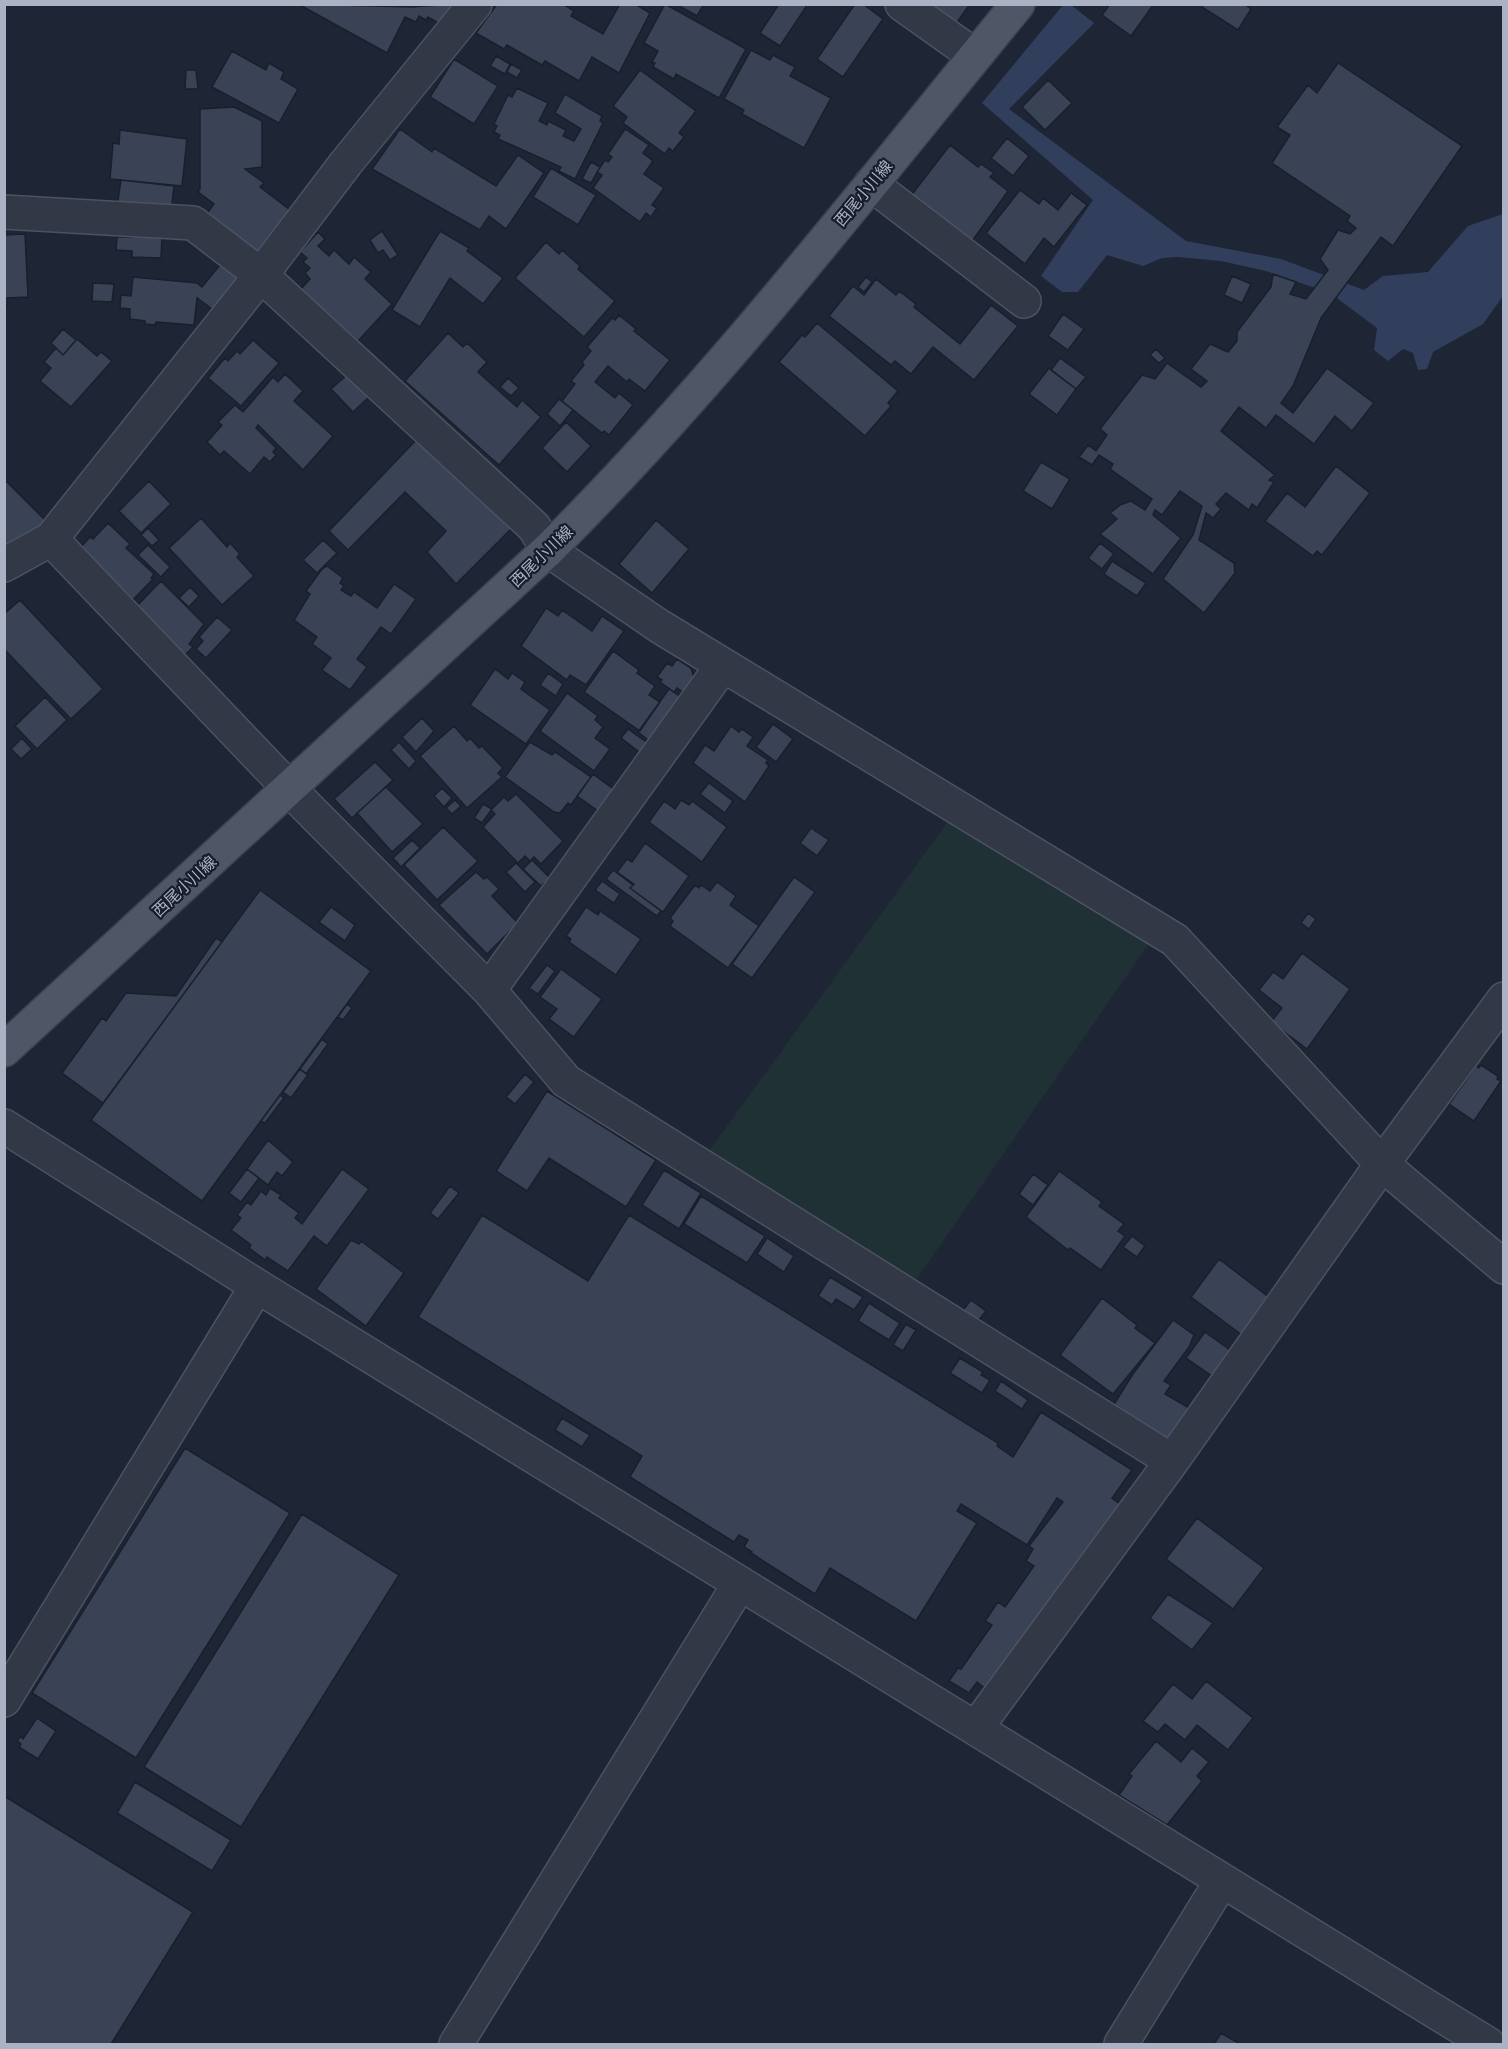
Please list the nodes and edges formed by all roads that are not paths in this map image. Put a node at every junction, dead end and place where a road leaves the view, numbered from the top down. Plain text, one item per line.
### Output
1 (474, 4) edge
2 (902, 4) edge
3 (1018, 4) edge
4 (975, 56) junction
5 (871, 184) junction
6 (4, 212) edge
7 (261, 275) junction
8 (1024, 301) dead end
9 (51, 539) junction
10 (548, 550) junction
11 (4, 565) edge
12 (723, 666) junction
13 (290, 789) junction
14 (489, 990) junction
15 (1503, 999) edge
16 (4, 1050) edge
17 (4, 1126) edge
18 (1382, 1164) junction
19 (1503, 1266) edge
20 (257, 1286) junction
21 (1172, 1461) junction
22 (740, 1582) junction
23 (4, 1700) edge
24 (976, 1728) junction
25 (1221, 1882) junction
26 (1457, 2034) edge
27 (456, 2044) edge
28 (1121, 2044) edge
29 (1488, 2044) edge

1 - 7 street
2 - 4 street
3 - 4 main road, 西尾小川線
4 - 5 main road, 西尾小川線
5 - 8 street
5 - 10 main road, 西尾小川線
6 - 7 street
7 - 9 street
7 - 10 street
9 - 11 street
9 - 13 street
10 - 12 street
10 - 13 main road, 西尾小川線
12 - 14 street
12 - 18 street
13 - 14 street
13 - 16 main road, 西尾小川線
14 - 21 street
15 - 18 street
17 - 20 street
18 - 19 street
18 - 21 street
20 - 22 street
20 - 23 street
21 - 24 street
22 - 24 street
22 - 27 street
24 - 25 street
25 - 26 street
25 - 28 street
26 - 29 street

